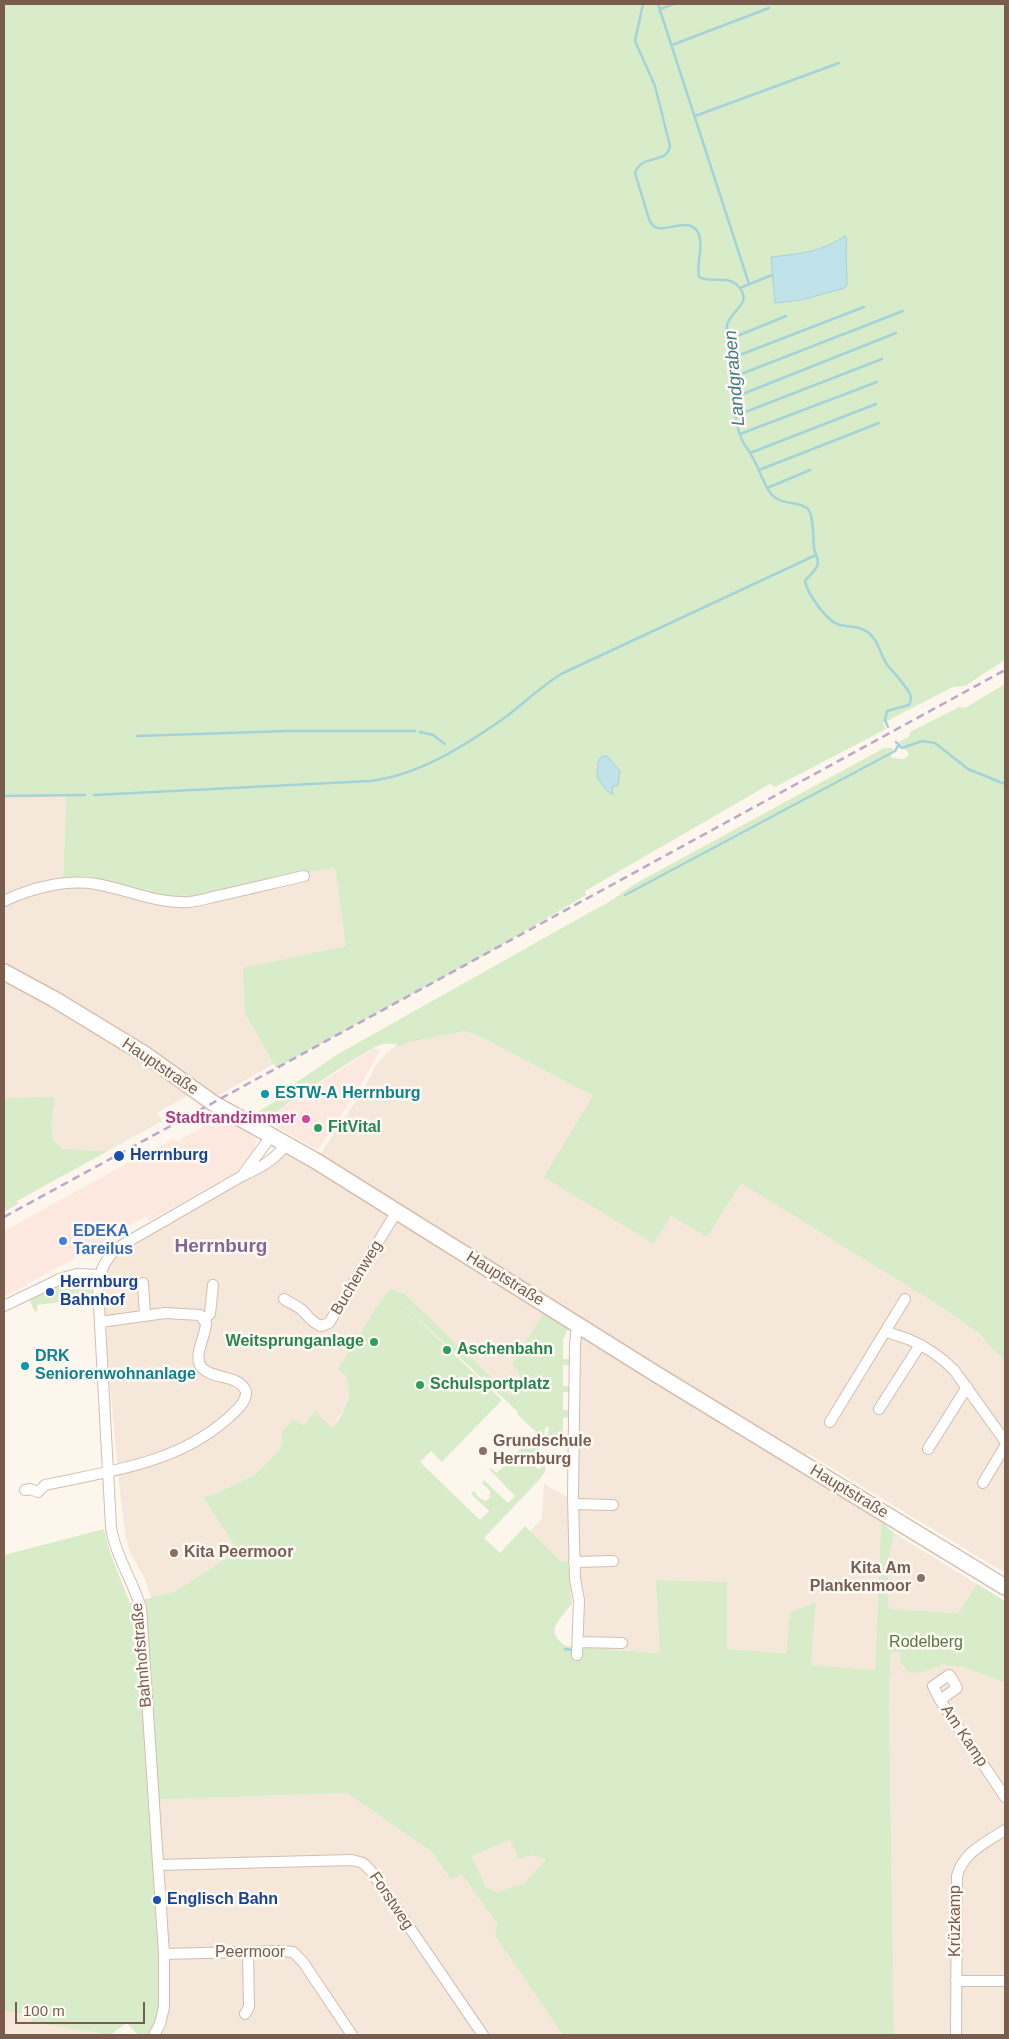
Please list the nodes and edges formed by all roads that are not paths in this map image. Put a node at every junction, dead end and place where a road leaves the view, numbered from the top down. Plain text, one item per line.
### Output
1 (304, 876) dead end
2 (4, 902) edge
3 (4, 972) edge
4 (272, 1135) junction
5 (287, 1143) junction
6 (242, 1176) junction
7 (397, 1211) junction
8 (99, 1276) junction
9 (142, 1283) dead end
10 (213, 1285) dead end
11 (284, 1299) dead end
12 (905, 1299) dead end
13 (4, 1306) edge
14 (145, 1316) junction
15 (204, 1318) junction
16 (100, 1322) junction
17 (577, 1325) junction
18 (886, 1331) junction
19 (920, 1345) junction
20 (967, 1387) junction
21 (879, 1409) dead end
22 (830, 1422) dead end
23 (1005, 1441) edge
24 (1005, 1446) edge
25 (928, 1449) dead end
26 (108, 1472) junction
27 (983, 1483) dead end
28 (25, 1490) dead end
29 (573, 1504) junction
30 (613, 1505) dead end
31 (613, 1561) dead end
32 (574, 1562) junction
33 (1005, 1587) edge
34 (578, 1642) junction
35 (622, 1643) dead end
36 (578, 1655) dead end
37 (940, 1700) dead end
38 (1005, 1797) edge
39 (1005, 1830) edge
40 (159, 1865) junction
41 (248, 1952) junction
42 (164, 1954) junction
43 (956, 1981) junction
44 (1005, 1981) edge
45 (245, 2014) dead end
46 (154, 2035) edge
47 (352, 2035) edge
48 (483, 2035) edge
49 (956, 2035) edge

1 - 2 street
3 - 4 main road, Hauptstraße
4 - 5 main road, Hauptstraße
4 - 6 street, Bahnhofstraße
5 - 6 street, Bahnhofstraße
5 - 7 main road, Hauptstraße
6 - 8 street, Bahnhofstraße
7 - 11 street, Buchenweg
7 - 17 main road, Hauptstraße
8 - 13 street
8 - 16 street, Bahnhofstraße
9 - 14 street
10 - 15 street
12 - 18 street
14 - 15 street
14 - 16 street
15 - 26 street
16 - 26 street, Bahnhofstraße
17 - 29 street
17 - 33 main road, Hauptstraße
18 - 19 street
18 - 22 street
19 - 20 street
19 - 21 street
20 - 23 street
20 - 25 street
24 - 27 street
26 - 28 street
26 - 40 street, Bahnhofstraße
29 - 30 street
29 - 32 street
31 - 32 street
32 - 34 street
34 - 35 street
34 - 36 street
37 - 38 street, Am Kamp
39 - 43 street, Krüzkamp
40 - 42 street, Bahnhofstraße
40 - 48 street, Forstweg
41 - 42 street, Peermoor
41 - 45 street
41 - 47 street, Peermoor
42 - 46 street, Bahnhofstraße
43 - 44 street
43 - 49 street, Krüzkamp

